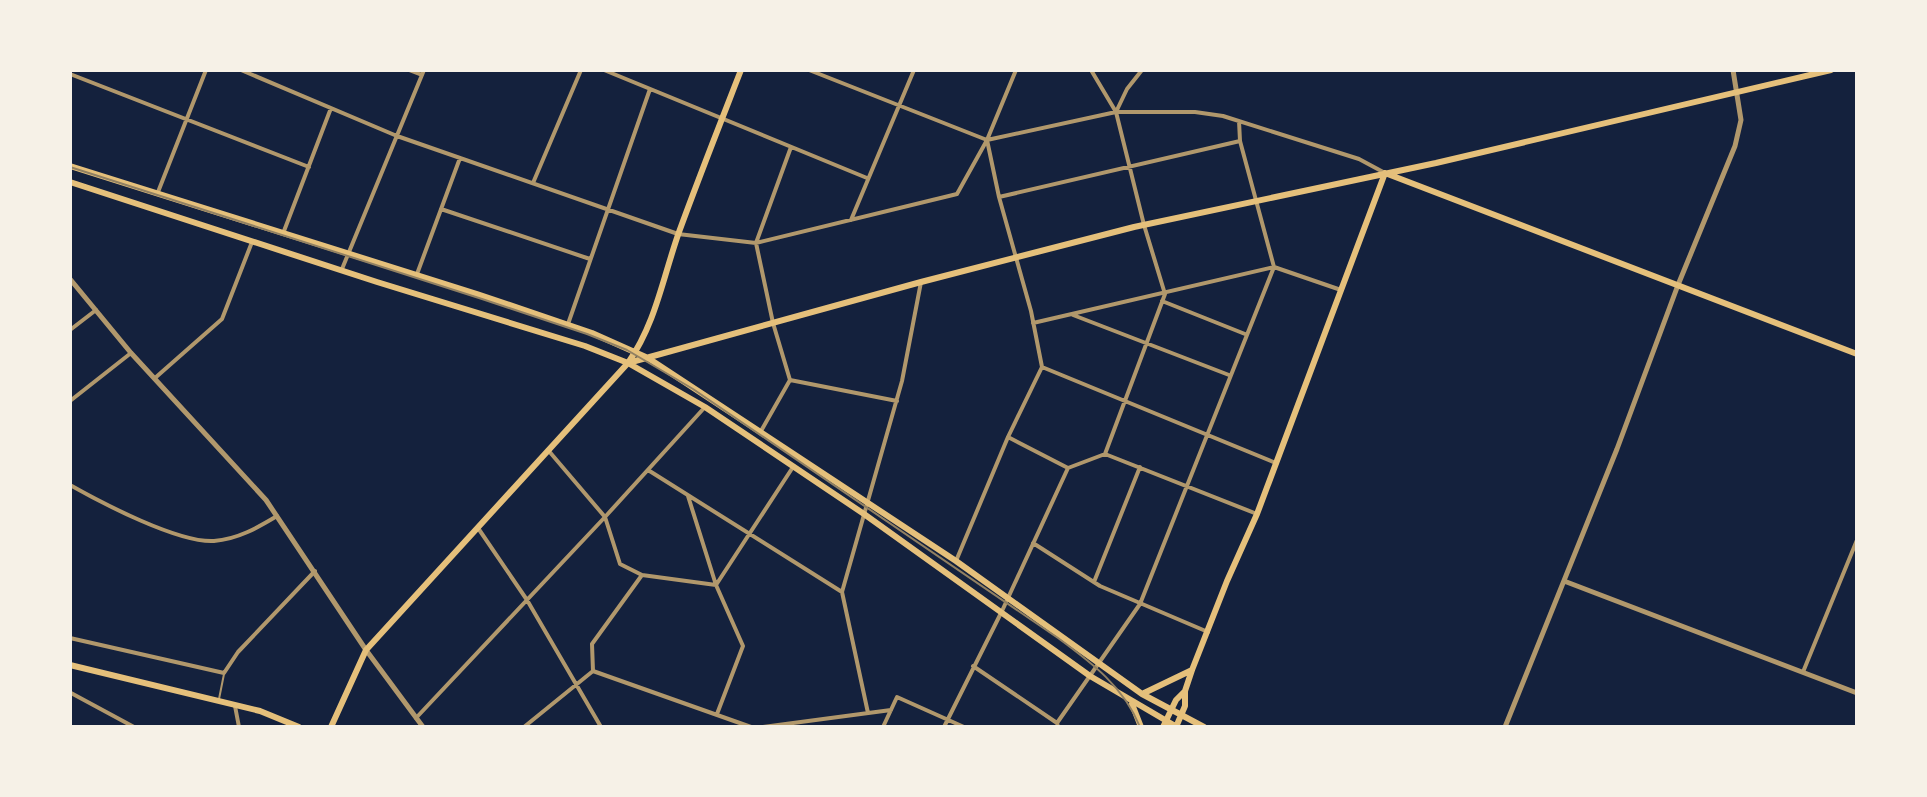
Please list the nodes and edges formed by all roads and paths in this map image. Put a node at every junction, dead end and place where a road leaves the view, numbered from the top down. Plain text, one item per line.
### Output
1 (206, 70) edge
2 (241, 70) edge
3 (409, 70) edge
4 (581, 70) edge
5 (604, 70) edge
6 (741, 70) edge
7 (809, 70) edge
8 (914, 70) edge
9 (1016, 70) edge
10 (1091, 70) edge
11 (1142, 70) edge
12 (1733, 70) edge
13 (1831, 70) edge
14 (423, 73) edge
15 (70, 74) edge
16 (650, 89) junction
17 (1738, 92) junction
18 (898, 107) junction
19 (331, 108) junction
20 (1116, 112) junction
21 (723, 118) junction
22 (186, 121) junction
23 (1239, 121) junction
24 (397, 136) junction
25 (987, 140) junction
26 (1240, 141) junction
27 (791, 147) junction
28 (460, 158) junction
29 (1129, 165) junction
30 (70, 166) edge
31 (309, 167) junction
32 (1385, 173) junction
33 (867, 178) junction
34 (70, 182) edge
35 (533, 183) junction
36 (158, 192) junction
37 (999, 197) junction
38 (1256, 201) junction
39 (441, 209) junction
40 (608, 210) junction
41 (851, 220) junction
42 (1144, 225) junction
43 (284, 231) junction
44 (678, 234) junction
45 (252, 240) junction
46 (756, 243) junction
47 (349, 252) junction
48 (1017, 257) junction
49 (591, 259) junction
50 (1274, 267) junction
51 (342, 269) junction
52 (417, 274) junction
53 (70, 279) edge
54 (921, 282) junction
55 (1678, 285) junction
56 (1341, 290) junction
57 (1165, 294) junction
58 (1162, 301) junction
59 (96, 310) junction
60 (1071, 315) junction
61 (773, 323) junction
62 (1033, 323) junction
63 (568, 325) junction
64 (70, 330) edge
65 (1246, 334) junction
66 (1146, 343) junction
67 (636, 352) junction
68 (131, 353) junction
69 (1857, 354) edge
70 (648, 358) junction
71 (628, 363) junction
72 (1042, 367) junction
73 (1230, 376) junction
74 (155, 378) junction
75 (790, 380) junction
76 (70, 401) edge
77 (897, 401) junction
78 (1124, 401) junction
79 (705, 407) junction
80 (761, 431) junction
81 (1208, 435) junction
82 (1008, 437) junction
83 (548, 450) junction
84 (1105, 454) junction
85 (1276, 463) junction
86 (793, 467) junction
87 (1140, 467) junction
88 (1068, 468) junction
89 (648, 470) junction
90 (70, 485) edge
91 (1188, 487) junction
92 (688, 496) junction
93 (868, 503) junction
94 (864, 514) junction
95 (1257, 514) junction
96 (277, 516) junction
97 (605, 517) junction
98 (477, 527) junction
99 (749, 535) junction
100 (1857, 540) edge
101 (1033, 543) junction
102 (956, 561) junction
103 (315, 571) junction
104 (642, 575) junction
105 (1564, 581) junction
106 (1094, 582) junction
107 (716, 585) junction
108 (842, 592) junction
109 (1008, 597) junction
110 (527, 600) junction
111 (1140, 604) junction
112 (1002, 611) junction
113 (1208, 632) junction
114 (70, 638) edge
115 (366, 650) junction
116 (1099, 663) junction
117 (70, 665) edge
118 (973, 666) junction
119 (1192, 670) junction
120 (593, 671) junction
121 (1803, 672) junction
122 (224, 673) junction
123 (1090, 676) junction
124 (577, 686) junction
125 (1185, 691) junction
126 (71, 693) edge
127 (1857, 693) edge
128 (1142, 694) junction
129 (218, 701) junction
130 (1130, 701) junction
131 (234, 705) junction
132 (891, 710) junction
133 (1171, 711) junction
134 (868, 713) junction
135 (717, 714) junction
136 (1181, 716) junction
137 (416, 718) junction
138 (947, 719) junction
139 (287, 724) edge
140 (1164, 724) edge
141 (1058, 725) edge
142 (134, 727) edge
143 (239, 727) edge
144 (299, 727) edge
145 (331, 727) edge
146 (423, 727) edge
147 (524, 727) edge
148 (601, 727) edge
149 (751, 727) edge
150 (763, 727) edge
151 (883, 727) edge
152 (944, 727) edge
153 (964, 727) edge
154 (1141, 727) edge
155 (1177, 727) edge
156 (1204, 727) edge
157 (1505, 727) edge

1 - 22 street
2 - 19 street
3 - 14 street
4 - 35 street
5 - 16 street
6 - 21 main road
7 - 18 street
8 - 18 street
9 - 25 street
10 - 20 street
11 - 20 street
12 - 17 street
13 - 17 main road
14 - 24 street
15 - 22 street
16 - 21 street
16 - 40 street
17 - 32 main road
17 - 55 street
18 - 25 street
18 - 33 street
19 - 24 street
19 - 31 street
20 - 23 street
20 - 25 street
20 - 29 street
21 - 27 street
21 - 44 main road
22 - 31 street
22 - 36 street
23 - 26 street
23 - 32 street
24 - 28 street
24 - 47 street
25 - 37 street
25 - 41 street
26 - 29 street
26 - 38 street
27 - 33 street
27 - 46 street
28 - 35 street
28 - 39 street
29 - 37 street
29 - 42 street
30 - 36 main road
31 - 43 street
32 - 38 main road
32 - 55 main road
32 - 56 main road
33 - 41 street
34 - 45 main road
35 - 40 street
36 - 43 main road
37 - 48 street
38 - 42 main road
38 - 50 street
39 - 49 street
39 - 52 street
40 - 44 street
40 - 49 street
41 - 46 street
42 - 48 main road
42 - 57 street
43 - 47 main road
44 - 46 street
44 - 67 main road
45 - 51 main road
45 - 74 street
46 - 61 street
47 - 51 street
47 - 52 main road
48 - 54 main road
48 - 62 street
49 - 63 street
50 - 56 street
50 - 57 street
50 - 65 street
51 - 71 main road
52 - 63 main road
53 - 59 street
54 - 61 main road
54 - 77 street
55 - 69 main road
55 - 105 street
56 - 85 main road
57 - 58 street
57 - 60 street
58 - 65 street
58 - 66 street
59 - 64 street
59 - 68 street
60 - 62 street
60 - 66 street
61 - 70 main road
61 - 75 street
62 - 72 street
63 - 67 main road
65 - 73 street
66 - 73 street
66 - 78 street
67 - 70 main road
67 - 71 main road
68 - 74 street
68 - 76 street
70 - 71 main road
70 - 80 main road
71 - 79 main road
71 - 83 main road
72 - 78 street
72 - 82 street
73 - 81 street
74 - 96 street
75 - 77 street
75 - 80 street
77 - 93 street
78 - 81 street
78 - 84 street
79 - 86 main road
79 - 89 street
80 - 93 main road
81 - 85 street
81 - 91 street
82 - 88 street
82 - 102 street
83 - 97 street
83 - 98 main road
84 - 87 street
84 - 88 street
85 - 95 main road
86 - 94 main road
86 - 99 street
87 - 91 street
87 - 106 street
88 - 101 street
89 - 92 street
89 - 97 street
90 - 96 street
91 - 95 street
91 - 111 street
92 - 99 street
92 - 107 street
93 - 94 street
93 - 102 main road
94 - 108 street
94 - 112 main road
95 - 113 main road
96 - 103 street
97 - 104 street
97 - 110 street
98 - 110 street
98 - 115 main road
99 - 107 street
99 - 108 street
100 - 121 street
101 - 106 street
101 - 109 street
102 - 109 main road
103 - 115 street
103 - 122 street
104 - 107 street
104 - 120 street
105 - 121 street
105 - 157 street
106 - 111 street
107 - 135 street
108 - 134 street
109 - 112 street
109 - 116 main road
110 - 124 street
110 - 137 street
111 - 113 street
111 - 116 street
112 - 118 street
112 - 123 main road
113 - 119 main road
114 - 122 street
115 - 137 street
115 - 145 main road
116 - 123 street
116 - 128 main road
117 - 129 main road
118 - 138 street
118 - 141 street
119 - 125 main road
119 - 128 main road
120 - 124 street
120 - 135 street
121 - 127 street
122 - 129 lane
123 - 130 main road
123 - 141 street
124 - 147 street
124 - 148 street
125 - 133 main road
125 - 136 main road
126 - 142 street
128 - 133 main road
129 - 131 main road
130 - 140 main road
130 - 154 main road
131 - 139 main road
131 - 143 street
132 - 134 street
132 - 138 street
132 - 151 street
133 - 136 main road
133 - 140 main road
134 - 150 street
135 - 149 street
136 - 155 main road
136 - 156 main road
137 - 146 street
138 - 152 street
138 - 153 street
139 - 144 main road
140 - 155 main road

